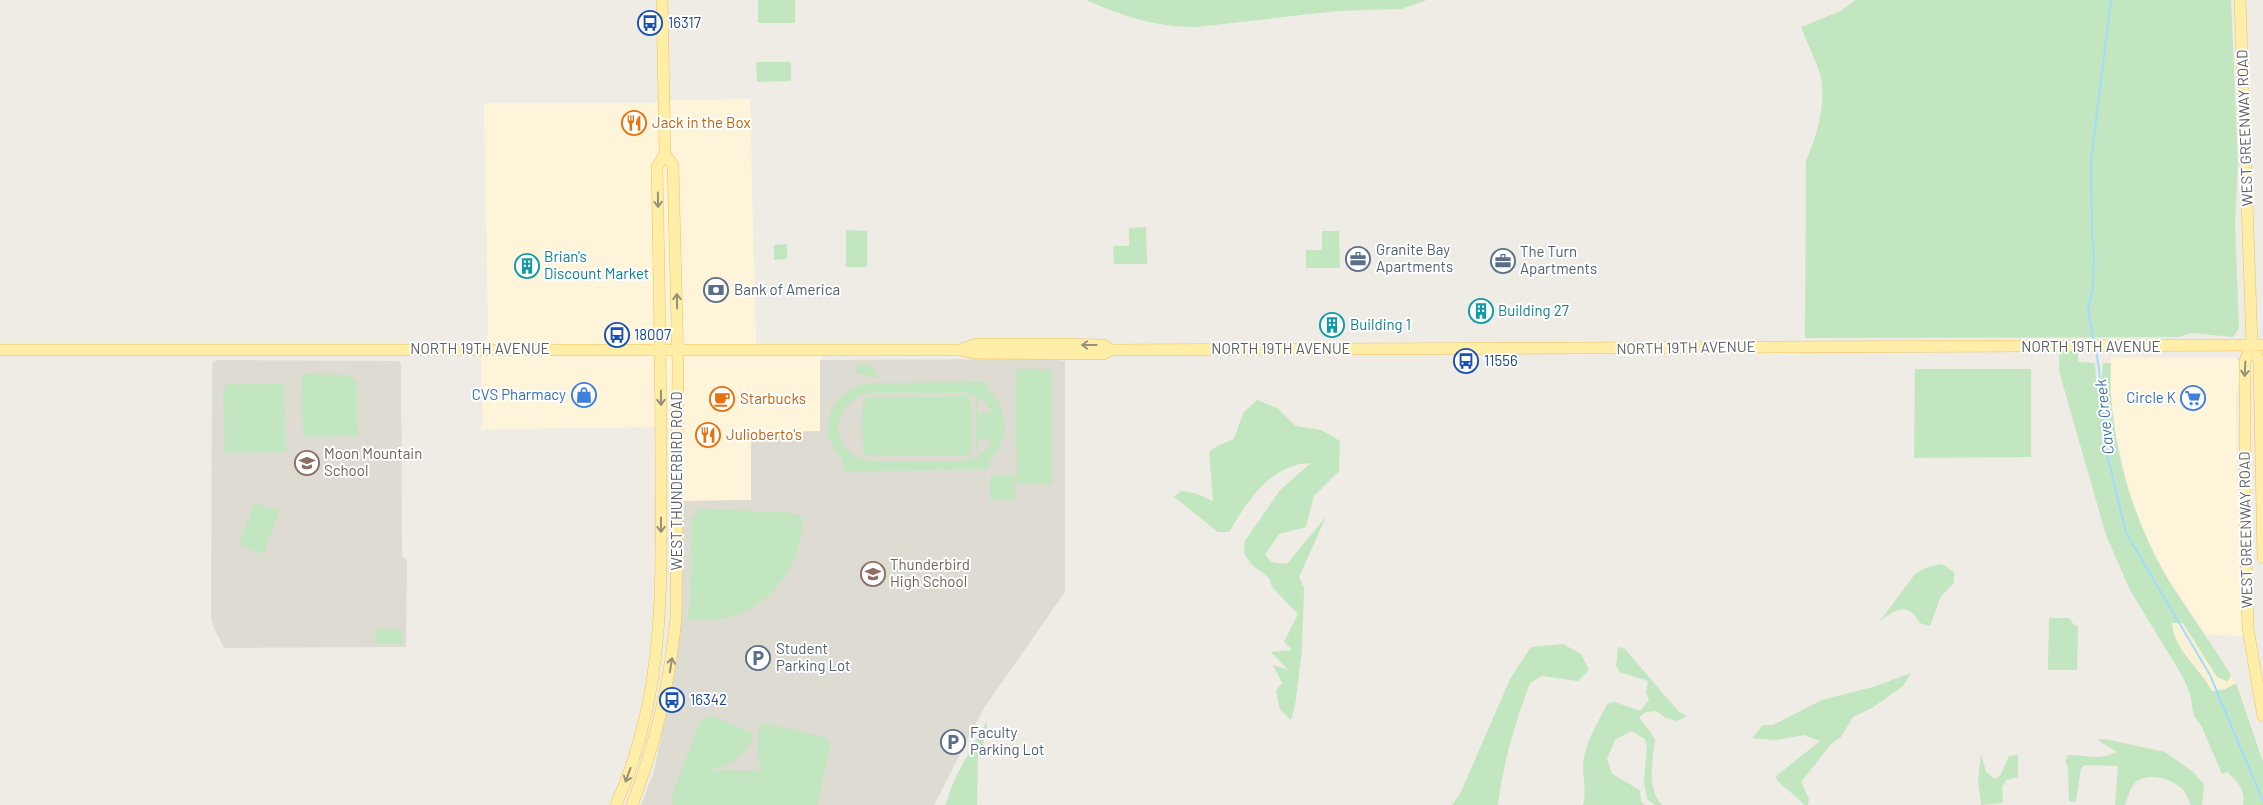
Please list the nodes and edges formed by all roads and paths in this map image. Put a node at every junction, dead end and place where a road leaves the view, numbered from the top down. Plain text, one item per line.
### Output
1 (662, 0) edge
2 (2240, 0) edge
3 (665, 154) junction
4 (2258, 345) edge
5 (678, 349) junction
6 (0, 350) edge
7 (661, 350) junction
8 (661, 476) junction
9 (677, 476) junction
10 (2263, 558) edge
11 (2263, 716) edge
12 (616, 805) edge
13 (632, 805) edge

1 - 3 main road, WEST THUNDERBIRD ROAD
2 - 4 main road, WEST GREENWAY ROAD
5 -> 3 main road, WEST THUNDERBIRD ROAD
3 -> 7 main road, WEST THUNDERBIRD ROAD
4 - 5 main road, NORTH 19TH AVENUE
4 - 10 main road, WEST GREENWAY ROAD
4 -> 11 main road, WEST GREENWAY ROAD
5 - 7 main road, NORTH 19TH AVENUE
5 - 9 main road, WEST THUNDERBIRD ROAD
6 - 7 main road, NORTH 19TH AVENUE
7 -> 8 main road, WEST THUNDERBIRD ROAD
8 - 9 main road
8 -> 12 main road, WEST THUNDERBIRD ROAD
13 -> 9 main road, WEST THUNDERBIRD ROAD

